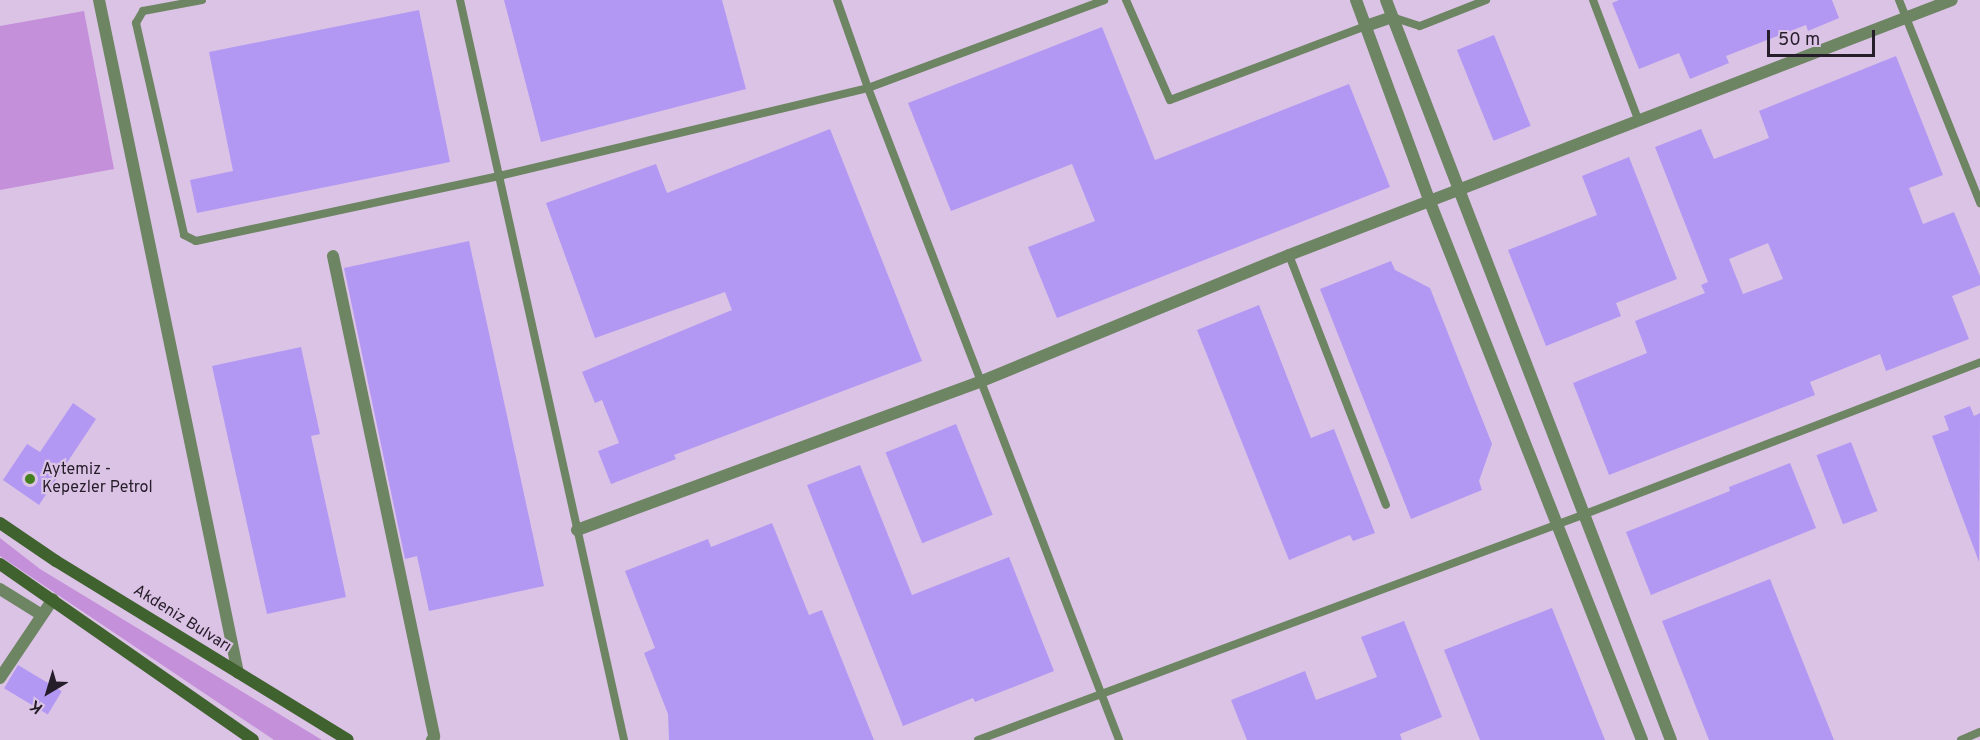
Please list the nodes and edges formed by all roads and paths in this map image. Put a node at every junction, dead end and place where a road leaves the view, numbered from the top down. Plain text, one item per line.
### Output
1 (99, 0) edge
2 (202, 0) edge
3 (460, 0) edge
4 (837, 0) edge
5 (1104, 0) edge
6 (1126, 0) edge
7 (1356, 0) edge
8 (1386, 0) edge
9 (1486, 0) edge
10 (1593, 0) edge
11 (1899, 0) edge
12 (1952, 0) edge
13 (1392, 17) junction
14 (1906, 18) junction
15 (1366, 26) junction
16 (868, 88) junction
17 (1639, 122) junction
18 (498, 176) junction
19 (1460, 191) junction
20 (1430, 202) junction
21 (1980, 203) edge
22 (1289, 255) junction
23 (333, 256) dead end
24 (1980, 362) edge
25 (982, 381) junction
26 (1386, 505) dead end
27 (1585, 514) junction
28 (0, 523) edge
29 (1558, 523) junction
30 (577, 530) junction
31 (0, 564) edge
32 (0, 589) edge
33 (53, 599) junction
34 (42, 615) junction
35 (238, 673) junction
36 (0, 678) edge
37 (1100, 693) junction
38 (1980, 732) edge
39 (253, 740) edge
40 (348, 740) edge
41 (432, 740) edge
42 (624, 740) edge
43 (978, 740) edge
44 (1119, 740) edge
45 (1642, 740) edge
46 (1671, 740) edge
47 (1960, 740) edge

1 - 35 street
2 - 18 lane
3 - 18 lane
4 - 16 lane
5 - 16 lane
6 - 15 lane
7 - 15 street
8 - 13 street
9 - 13 lane
10 - 17 lane
11 - 14 lane
12 - 14 street
13 - 15 street
13 - 19 street
14 - 17 street
14 - 21 lane
15 - 20 street
16 - 18 lane
16 - 25 lane
17 - 19 street
18 - 30 lane
19 - 20 street
19 - 27 street
20 - 22 street
20 - 29 street
22 - 25 street
22 - 26 lane
23 - 41 street
24 - 27 lane
25 - 30 street
25 - 37 lane
27 - 29 lane
27 - 46 street
28 - 35 main road, Akdeniz Bulvarı
29 - 37 lane
29 - 45 street
30 - 42 lane
31 - 33 main road
32 - 34 street
33 - 34 street
33 - 39 main road
34 - 36 street
35 - 40 main road, Akdeniz Bulvarı
37 - 43 lane
37 - 44 lane
38 - 47 lane

